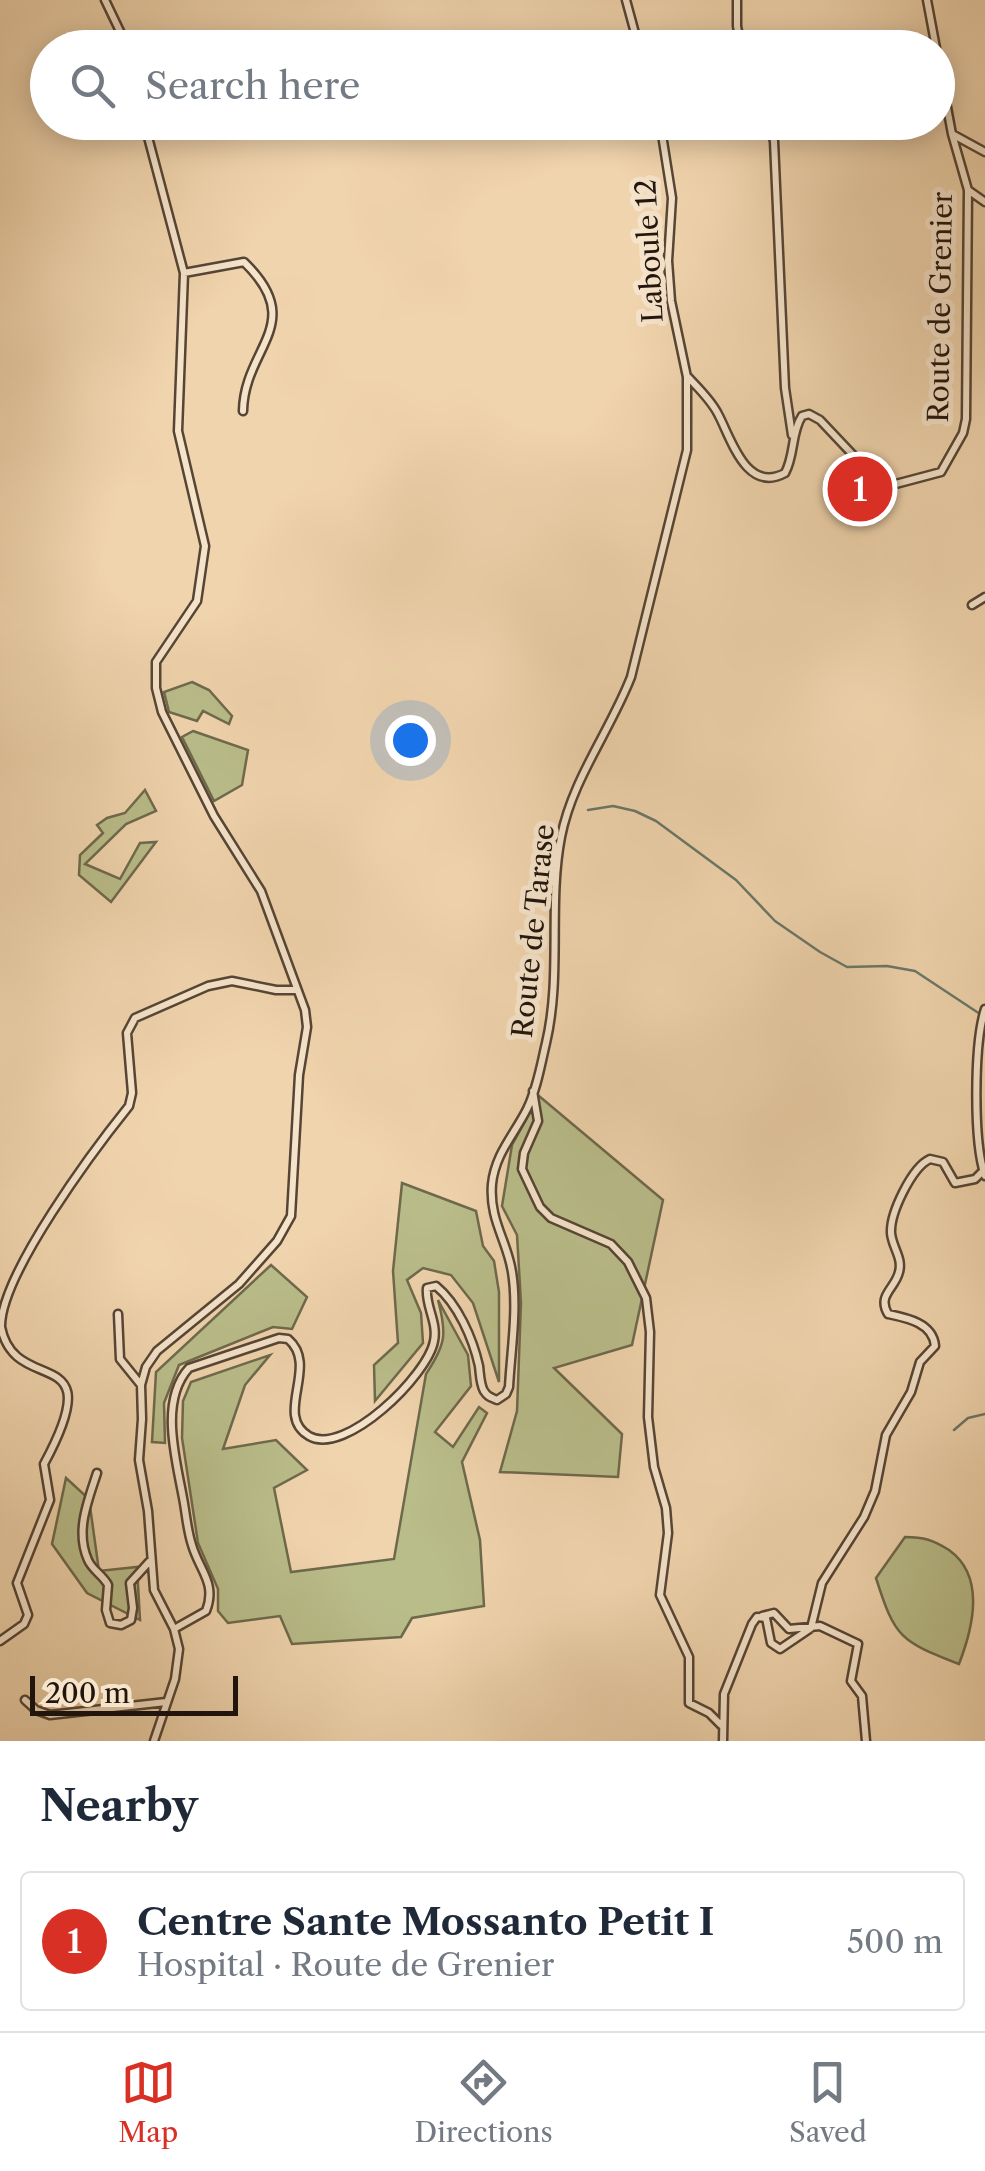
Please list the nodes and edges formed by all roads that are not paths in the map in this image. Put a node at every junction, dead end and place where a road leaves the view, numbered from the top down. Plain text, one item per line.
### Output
1 (105, 0) edge
2 (626, 0) edge
3 (737, 0) edge
4 (928, 0) edge
5 (119, 30) edge
6 (634, 30) edge
7 (737, 30) edge
8 (933, 30) edge
9 (955, 136) edge
10 (149, 140) edge
11 (663, 140) edge
12 (774, 140) edge
13 (954, 140) edge
14 (985, 152) edge
15 (968, 190) junction
16 (985, 202) edge
17 (184, 273) junction
18 (687, 376) junction
19 (242, 411) dead end
20 (793, 441) junction
21 (985, 596) edge
22 (972, 605) dead end
23 (297, 990) junction
24 (985, 1009) edge
25 (533, 1091) junction
26 (984, 1173) edge
27 (118, 1314) dead end
28 (140, 1385) junction
29 (97, 1473) dead end
30 (150, 1561) junction
31 (762, 1616) junction
32 (811, 1628) junction
33 (174, 1629) junction
34 (0, 1642) edge
35 (25, 1700) dead end
36 (166, 1702) junction
37 (722, 1726) junction
38 (154, 1741) edge
39 (723, 1741) edge
40 (866, 1741) edge

1 - 5 street
2 - 6 street
3 - 7 street
4 - 8 street
9 - 14 street
10 - 17 street
11 - 18 street, Laboule 12
12 - 20 street
13 - 15 street, Route de Grenier
15 - 16 street
15 - 20 street, Route de Grenier
17 - 19 street
17 - 23 street
18 - 20 street, Route de Grenier
18 - 25 street, Route de Tarase
21 - 22 street
23 - 28 street
23 - 34 street
24 - 26 street
25 - 33 street, Route de Tarase
25 - 37 street
26 - 32 street
27 - 28 street
28 - 30 street
29 - 30 street
30 - 33 street
31 - 32 street
31 - 32 street
31 - 37 street
32 - 40 street
33 - 36 street
35 - 36 street
36 - 38 street
37 - 39 street

